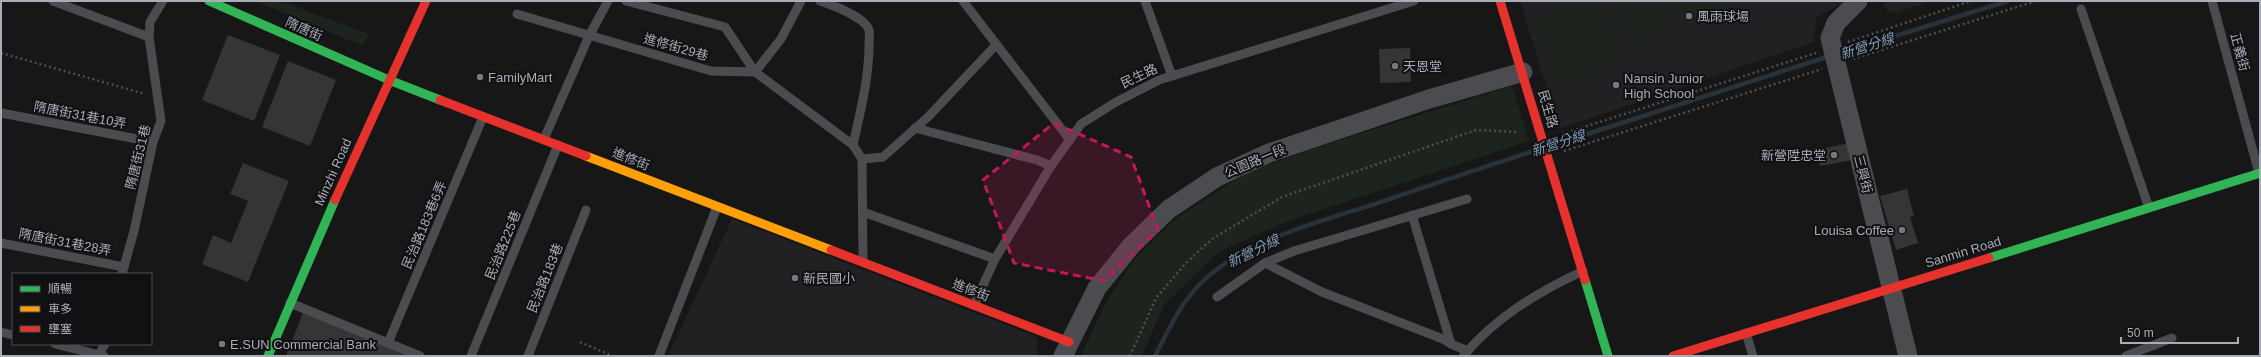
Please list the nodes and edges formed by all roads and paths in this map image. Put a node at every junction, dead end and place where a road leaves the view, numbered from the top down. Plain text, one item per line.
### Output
1 (53, 1) edge
2 (163, 1) edge
3 (210, 1) edge
4 (426, 1) edge
5 (608, 1) edge
6 (626, 1) edge
7 (801, 1) edge
8 (820, 1) edge
9 (963, 1) edge
10 (1145, 1) edge
11 (1414, 1) edge
12 (1500, 1) edge
13 (1858, 1) edge
14 (1971, 1) edge
15 (2036, 1) edge
16 (2212, 1) edge
17 (2081, 9) dead end
18 (517, 14) dead end
19 (589, 36) junction
20 (149, 37) junction
21 (996, 45) junction
22 (1, 53) edge
23 (1835, 56) junction
24 (755, 72) junction
25 (1523, 72) junction
26 (1172, 76) junction
27 (389, 80) junction
28 (159, 98) junction
29 (1, 113) edge
30 (483, 116) junction
31 (915, 128) junction
32 (1518, 132) dead end
33 (1562, 134) dead end
34 (544, 139) junction
35 (1070, 140) junction
36 (153, 142) junction
37 (558, 144) junction
38 (853, 145) junction
39 (1548, 156) junction
40 (862, 159) junction
41 (1051, 166) junction
42 (2260, 175) edge
43 (1467, 199) dead end
44 (717, 206) junction
45 (2149, 208) junction
46 (586, 210) dead end
47 (863, 212) junction
48 (1412, 215) junction
49 (1, 243) edge
50 (995, 259) junction
51 (863, 262) junction
52 (1265, 263) junction
53 (123, 270) edge
54 (1582, 271) junction
55 (1891, 288) junction
56 (1218, 297) dead end
57 (290, 303) junction
58 (974, 305) junction
59 (1, 332) edge
60 (1746, 333) junction
61 (12, 335) edge
62 (2172, 338) dead end
63 (580, 342) dead end
64 (388, 343) junction
65 (1451, 344) junction
66 (59, 345) edge
67 (105, 345) edge
68 (1066, 349) edge
69 (1466, 354) edge
70 (100, 355) edge
71 (268, 356) edge
72 (420, 356) edge
73 (471, 356) edge
74 (528, 356) edge
75 (613, 356) edge
76 (659, 356) edge
77 (1130, 356) edge
78 (1608, 356) edge
79 (1673, 356) edge
80 (1753, 356) edge
81 (1908, 356) edge
82 (2126, 356) edge

1 - 20 lane
2 - 20 lane, 隋唐街31巷
3 - 27 street, 隋唐街
4 - 27 street, Minzhi Road
5 - 19 lane
6 - 24 lane
7 - 24 lane
8 - 38 lane
9 - 21 lane
10 - 26 lane
11 - 26 lane, 民生路
12 - 25 street, 民生路
13 - 23 street, 三興街
14 - 23 path
15 - 23 path
16 - 42 lane, 正義街
17 - 45 lane
18 - 19 lane, 進修街29巷
19 - 24 lane, 進修街29巷
19 - 34 lane
20 - 28 lane, 隋唐街31巷
21 - 31 lane
21 - 35 lane
22 - 28 path
23 - 33 path
23 - 39 path
23 - 55 street, 三興街
24 - 38 lane
25 - 39 street, 民生路
25 - 68 street, 公園路一段
26 - 35 lane, 民生路
27 - 30 street, 進修街
27 - 57 street, Minzhi Road
28 - 36 lane, 隋唐街31巷
29 - 36 lane, 隋唐街31巷10弄
30 - 34 street, 進修街
30 - 64 lane, 民治路183巷6弄
31 - 40 lane
31 - 41 lane
32 - 77 path
34 - 37 street, 進修街
35 - 41 lane, 民生路
36 - 53 lane, 隋唐街31巷
37 - 44 street, 進修街
37 - 73 lane, 民治路225巷
38 - 40 lane
39 - 54 street, 民生路
40 - 47 lane
41 - 50 lane, 民生路
42 - 45 street, Sanmin Road
43 - 48 lane
44 - 51 street, 進修街
44 - 76 lane
45 - 55 street, Sanmin Road
46 - 74 lane, 民治路183巷
47 - 50 lane
47 - 51 lane
48 - 52 lane
48 - 65 lane
49 - 53 lane, 隋唐街31巷28弄
50 - 58 lane, 民生路
51 - 58 street, 進修街
52 - 56 lane
52 - 65 lane
54 - 69 lane
54 - 78 street, 民生路
55 - 60 street, Sanmin Road
55 - 81 street, 三興街
57 - 64 lane
57 - 71 street, Minzhi Road
58 - 68 street, 進修街
59 - 61 lane
60 - 79 street, Sanmin Road
60 - 80 lane
62 - 82 lane
63 - 75 path
64 - 72 lane
65 - 69 lane
66 - 70 lane
67 - 70 lane

